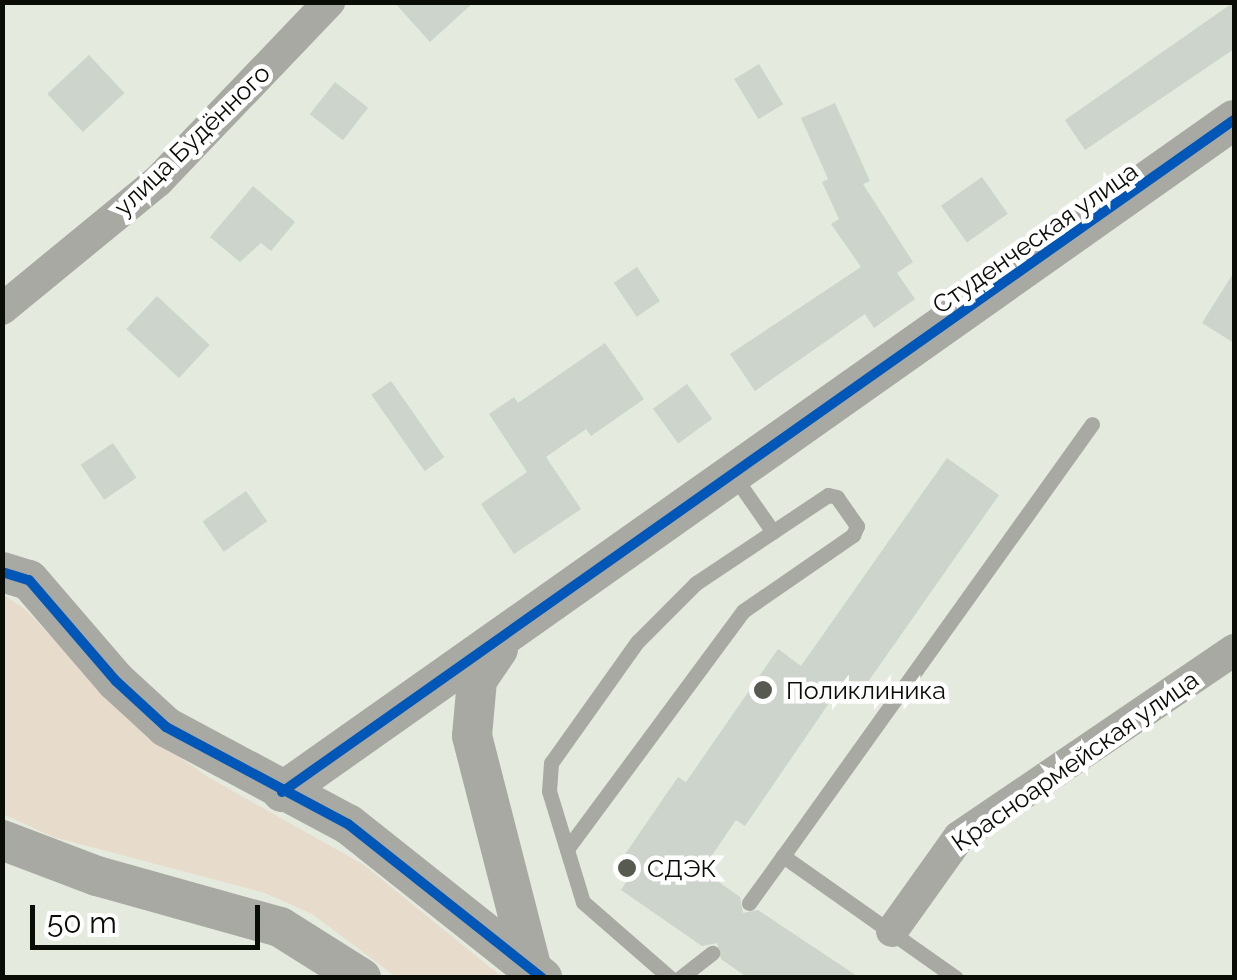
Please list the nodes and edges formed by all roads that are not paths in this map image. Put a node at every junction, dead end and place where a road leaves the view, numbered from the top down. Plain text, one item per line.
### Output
1 (329, 2) edge
2 (1234, 120) edge
3 (2, 309) edge
4 (1092, 424) dead end
5 (734, 476) junction
6 (773, 532) junction
7 (2, 547) edge
8 (16, 576) edge
9 (515, 631) junction
10 (1234, 650) edge
11 (282, 792) junction
12 (2, 840) edge
13 (567, 849) junction
14 (782, 856) junction
15 (748, 903) dead end
16 (892, 931) junction
17 (712, 953) dead end
18 (537, 973) edge
19 (361, 978) edge
20 (670, 978) edge
21 (680, 978) edge
22 (956, 978) edge

1 - 3 street, улица Будённого
2 - 5 street, Студенческая улица
4 - 14 lane
5 - 6 lane
5 - 9 street, Студенческая улица
6 - 13 lane
6 - 13 lane
7 - 8 street
8 - 11 street
9 - 11 street, Студенческая улица
9 - 18 street
10 - 16 street, Красноармейская улица
11 - 18 street
12 - 19 street
13 - 20 lane
14 - 15 lane
14 - 16 lane
16 - 22 lane
17 - 21 lane

